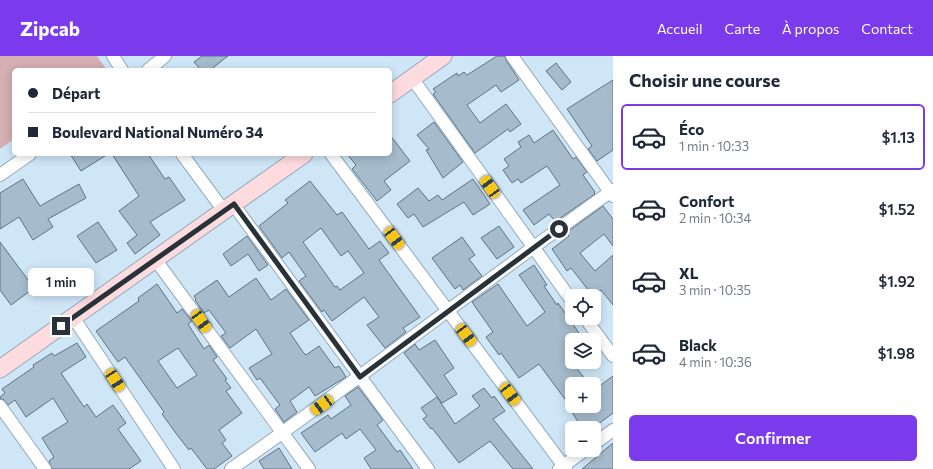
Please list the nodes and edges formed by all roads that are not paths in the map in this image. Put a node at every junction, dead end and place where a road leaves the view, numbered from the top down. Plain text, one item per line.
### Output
1 (113, 56) edge
2 (165, 56) edge
3 (443, 56) edge
4 (512, 56) edge
5 (121, 68) edge
6 (150, 68) edge
7 (412, 78) junction
8 (392, 93) edge
9 (27, 156) edge
10 (184, 156) edge
11 (301, 156) edge
12 (332, 156) edge
13 (0, 175) edge
14 (612, 193) edge
15 (229, 207) junction
16 (533, 248) junction
17 (155, 259) junction
18 (565, 291) edge
19 (448, 311) junction
20 (73, 317) junction
21 (590, 325) edge
22 (613, 356) edge
23 (0, 369) edge
24 (360, 377) junction
25 (0, 406) edge
26 (613, 430) edge
27 (283, 433) junction
28 (601, 439) edge
29 (576, 457) edge
30 (563, 468) edge
31 (45, 469) edge
32 (174, 469) edge
33 (231, 469) edge
34 (309, 469) edge
35 (428, 469) edge

1 - 5 street
2 - 6 street
3 - 7 main road
4 - 14 street
7 - 8 main road
7 - 16 street
9 - 13 street
10 - 15 street
11 - 15 main road
12 - 19 street
14 - 16 street
15 - 17 main road
15 - 24 street
16 - 18 street
16 - 19 street
17 - 20 main road
17 - 27 street
19 - 24 street
19 - 30 street
20 - 23 main road
20 - 32 street
21 - 22 street
24 - 27 street
24 - 35 street
25 - 31 street
26 - 28 street
27 - 33 street
27 - 34 street
29 - 30 street

